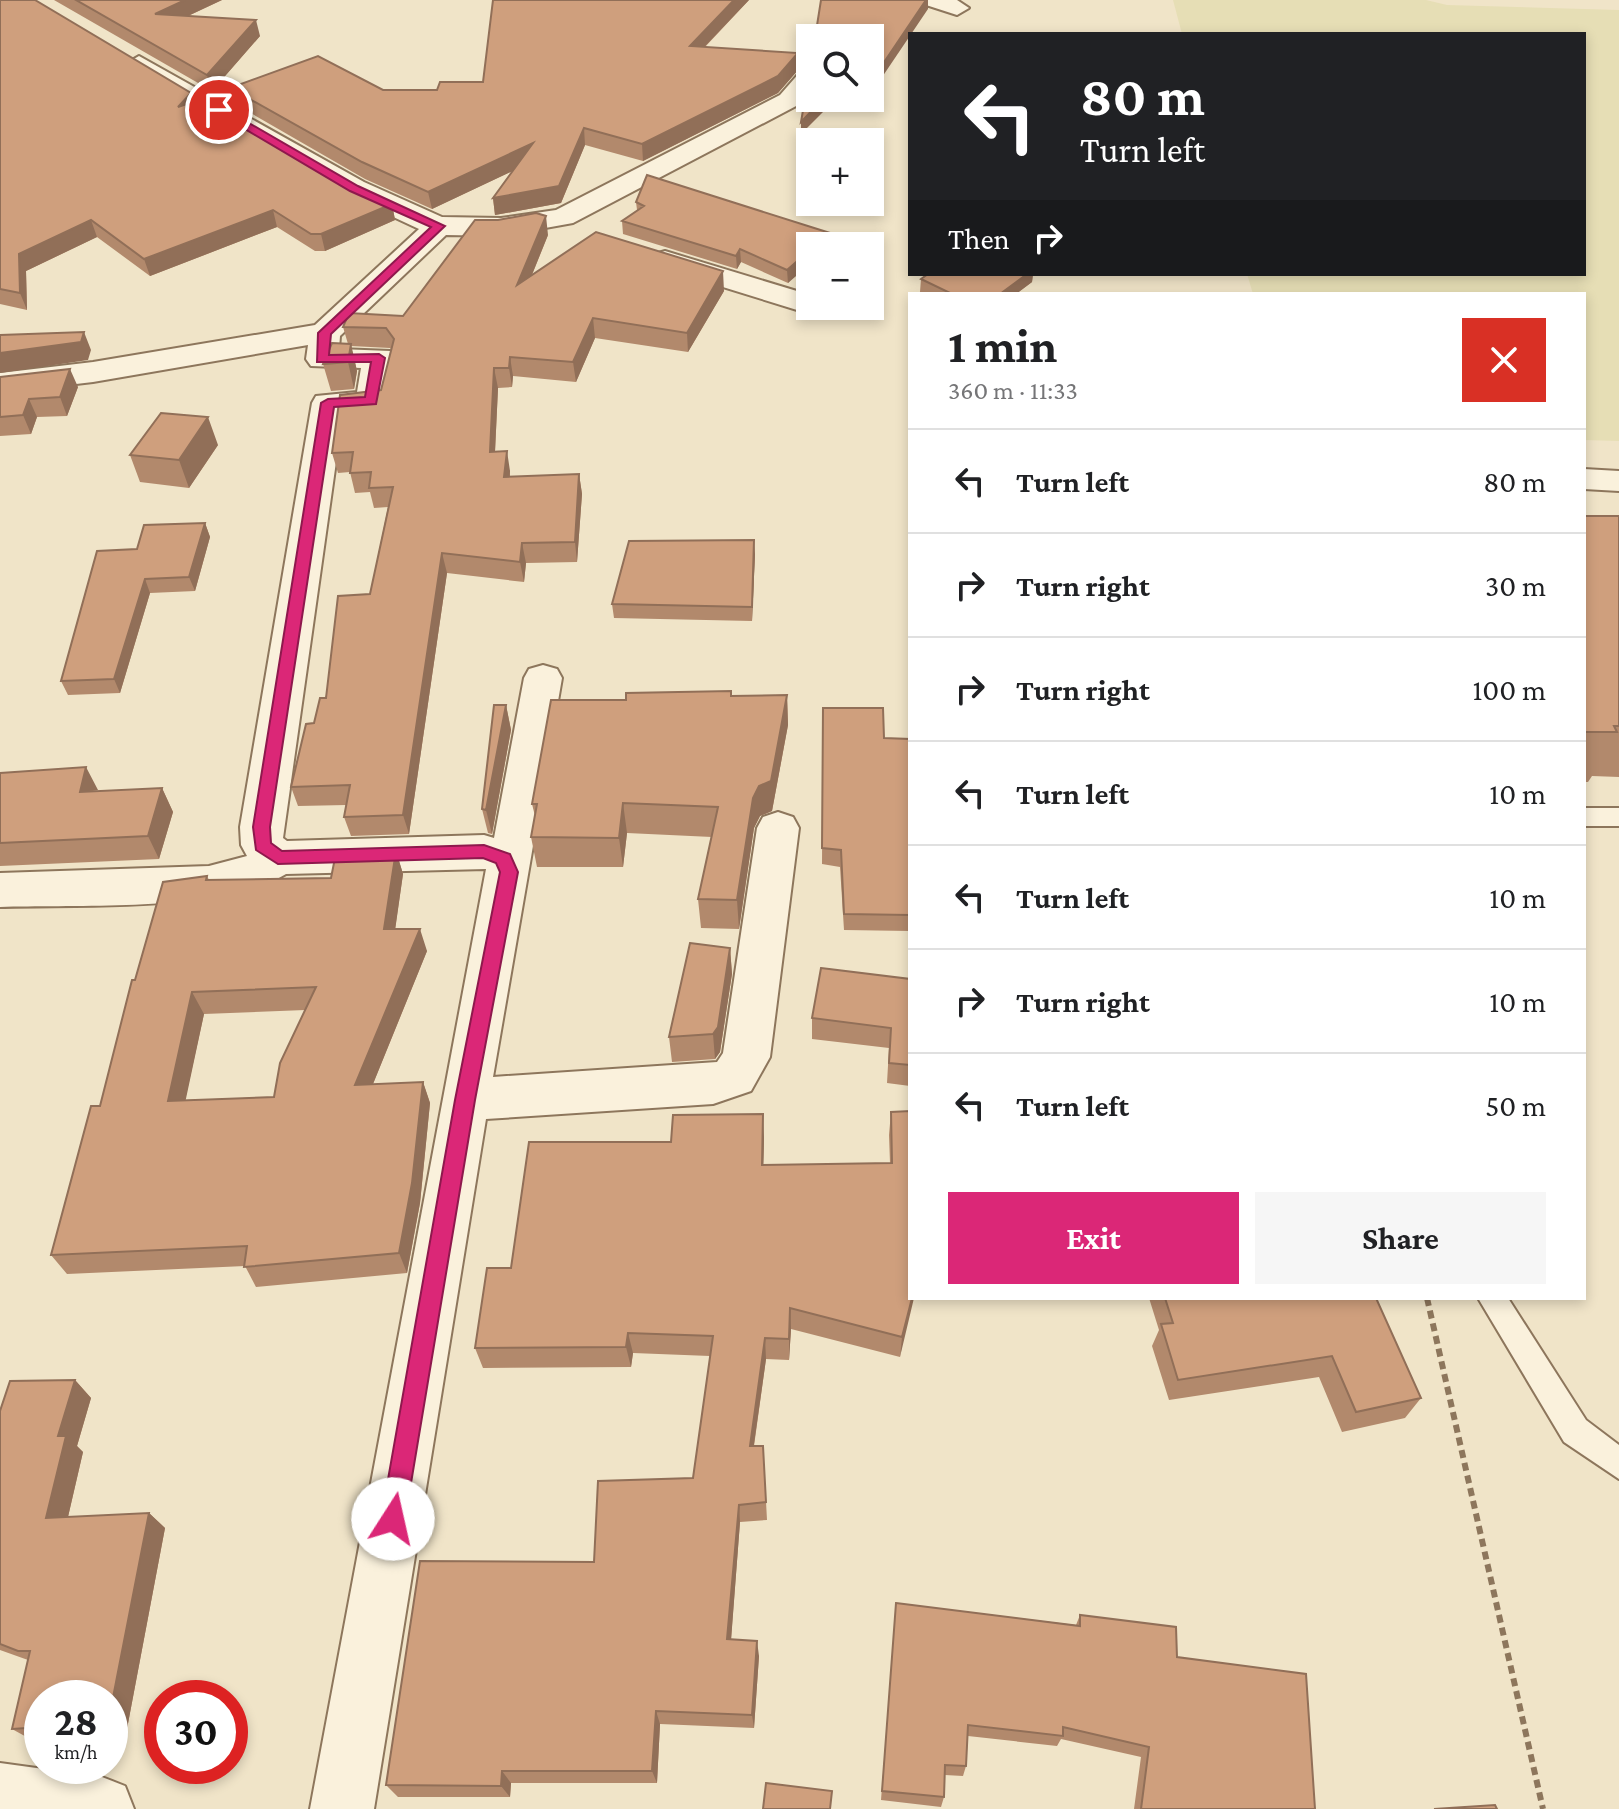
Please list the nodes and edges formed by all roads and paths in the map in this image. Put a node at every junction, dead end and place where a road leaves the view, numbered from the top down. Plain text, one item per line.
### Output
1 (112, 47) edge
2 (796, 88) edge
3 (544, 222) junction
4 (439, 226) junction
5 (587, 236) edge
6 (643, 253) edge
7 (796, 301) edge
8 (325, 333) junction
9 (0, 383) edge
10 (1586, 479) edge
11 (1619, 481) edge
12 (543, 678) dead end
13 (1586, 817) edge
14 (1619, 817) edge
15 (778, 828) dead end
16 (278, 858) junction
17 (509, 872) junction
18 (0, 890) edge
19 (465, 1100) junction
20 (1427, 1300) edge
21 (1493, 1300) edge
22 (1619, 1464) edge
23 (0, 1795) edge
24 (102, 1809) edge
25 (342, 1809) edge
26 (1543, 1809) edge

1 - 4 street
2 - 3 street
3 - 4 street
3 - 5 street
4 - 8 street
6 - 7 street
8 - 9 street
8 - 16 street
10 - 11 street
12 - 17 street
13 - 14 lane
15 - 19 street
16 - 17 street
16 - 18 street
17 - 19 street
19 - 25 street
20 - 26 path
21 - 22 lane
23 - 24 street

